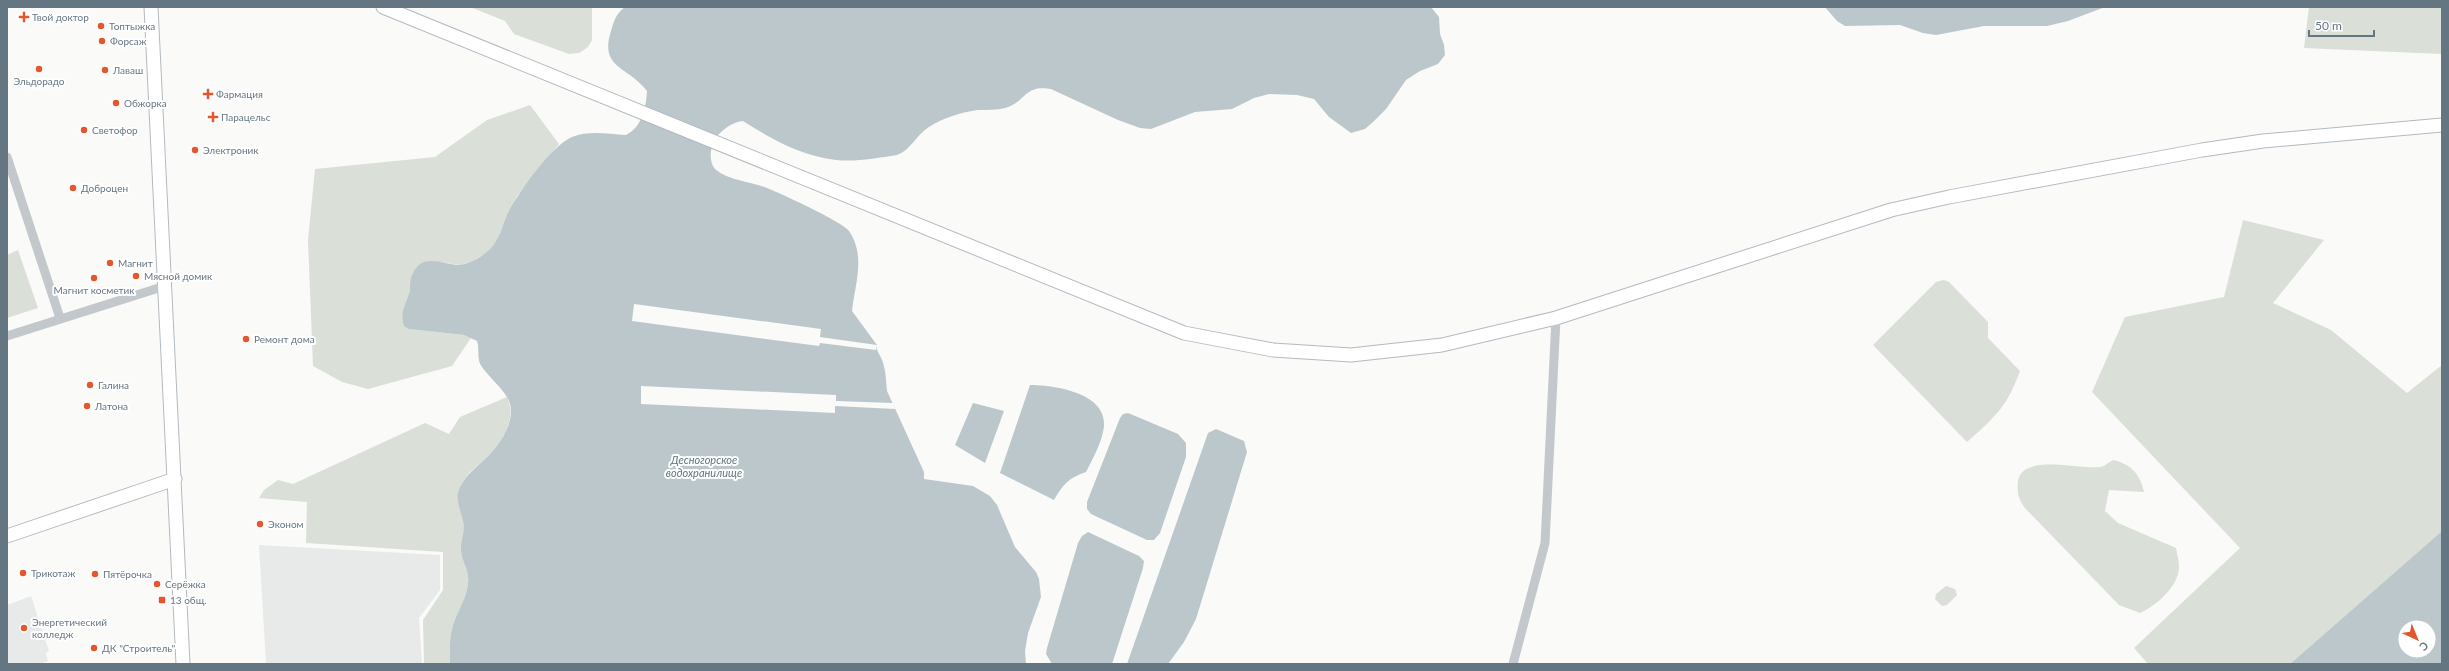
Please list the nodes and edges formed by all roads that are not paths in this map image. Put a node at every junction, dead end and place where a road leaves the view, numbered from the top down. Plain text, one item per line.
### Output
1 (151, 7) edge
2 (383, 7) edge
3 (2442, 125) edge
4 (7, 156) edge
5 (165, 286) junction
6 (60, 318) junction
7 (1556, 318) junction
8 (7, 336) edge
9 (174, 480) junction
10 (7, 536) edge
11 (183, 664) edge
12 (1513, 664) edge

1 - 5 street
2 - 7 street
3 - 7 street
4 - 6 street
5 - 6 street
5 - 9 street
6 - 8 street
7 - 12 street
9 - 10 street
9 - 11 street

